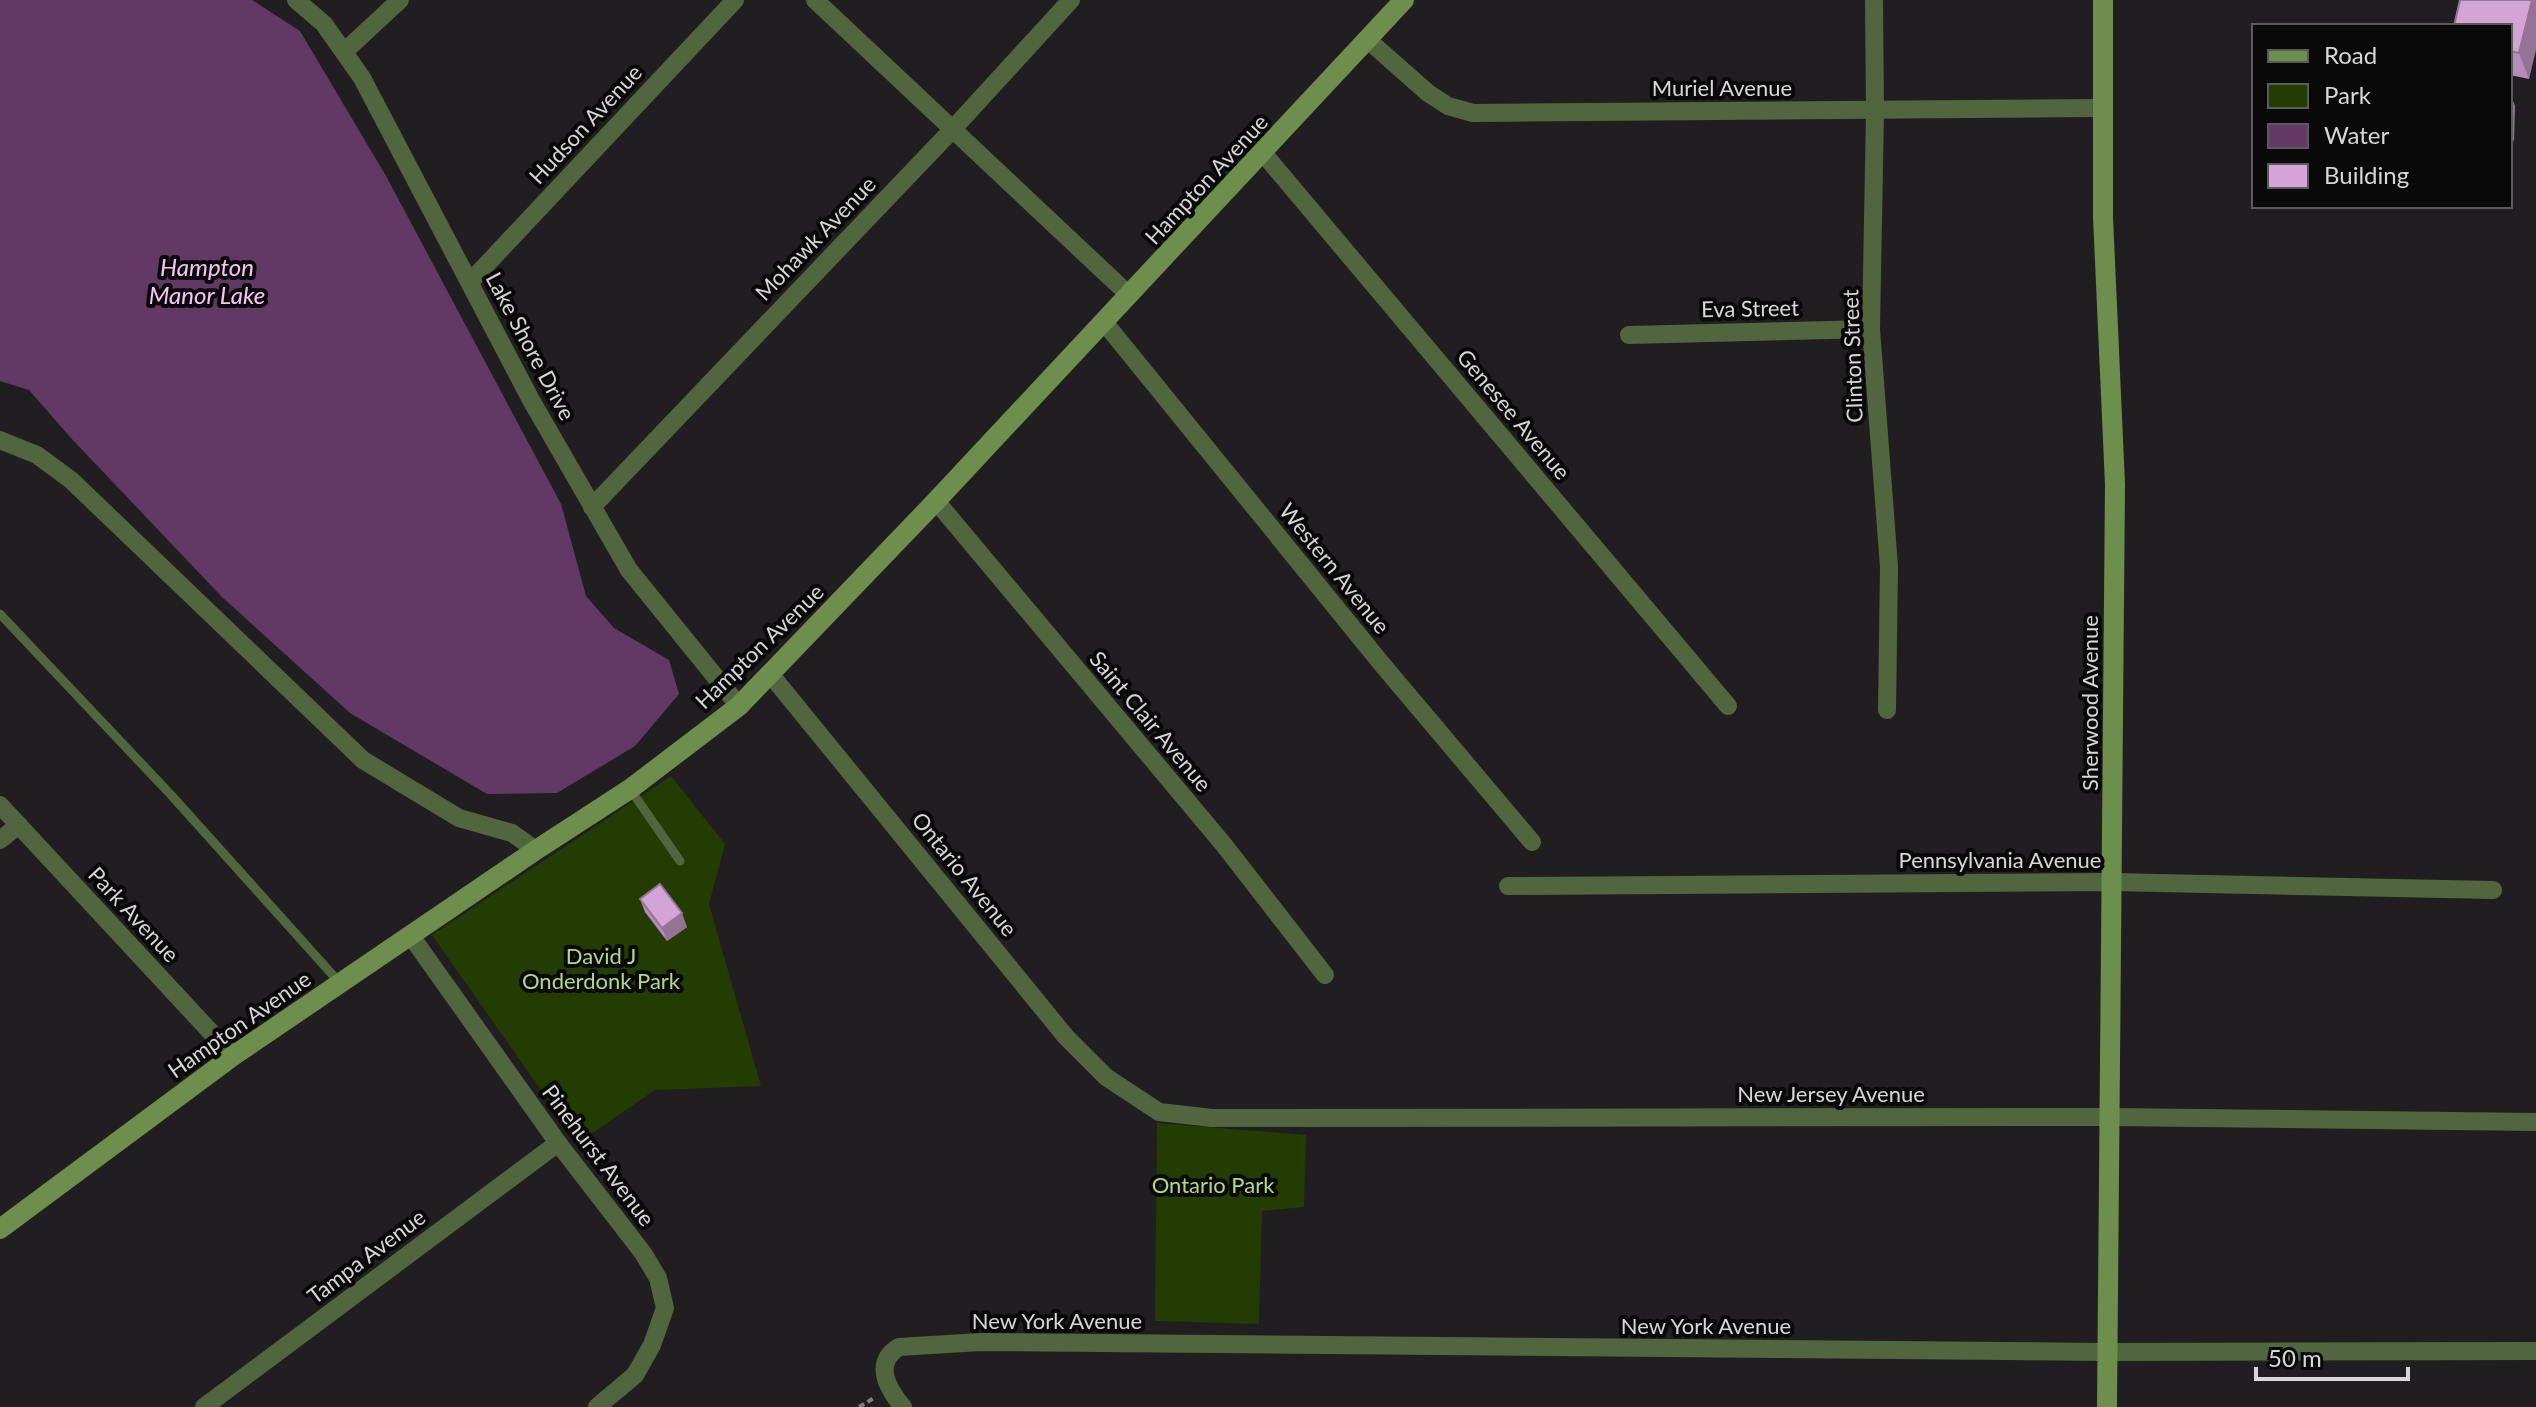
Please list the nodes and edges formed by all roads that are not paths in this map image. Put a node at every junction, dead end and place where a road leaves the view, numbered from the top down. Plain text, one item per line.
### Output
1 (296, 0) edge
2 (400, 0) edge
3 (735, 0) edge
4 (815, 0) edge
5 (1071, 0) edge
6 (1404, 0) edge
7 (1874, 0) edge
8 (2103, 0) edge
9 (1368, 40) junction
10 (345, 51) junction
11 (2101, 108) junction
12 (1875, 111) junction
13 (952, 130) junction
14 (1263, 153) junction
15 (471, 281) junction
16 (1129, 295) junction
17 (1104, 322) junction
18 (1871, 329) junction
19 (1629, 335) dead end
20 (0, 440) edge
21 (936, 501) junction
22 (592, 507) junction
23 (0, 614) edge
24 (771, 675) junction
25 (739, 706) junction
26 (1728, 706) dead end
27 (1887, 710) dead end
28 (630, 789) junction
29 (0, 805) edge
30 (19, 825) junction
31 (0, 840) edge
32 (1532, 842) dead end
33 (536, 850) junction
34 (680, 861) dead end
35 (2112, 882) junction
36 (1508, 886) dead end
37 (2493, 890) dead end
38 (411, 936) junction
39 (1325, 975) dead end
40 (339, 982) junction
41 (233, 1056) junction
42 (1130, 1095) joint
43 (2110, 1117) junction
44 (2536, 1122) edge
45 (558, 1143) junction
46 (0, 1229) edge
47 (2536, 1351) edge
48 (2106, 1352) junction
49 (204, 1407) edge
50 (597, 1407) edge
51 (903, 1407) edge
52 (2107, 1407) edge

1 - 10 street, Lake Shore Drive
2 - 10 street
3 - 15 street, Hudson Avenue
4 - 13 street
5 - 13 street, Mohawk Avenue
6 - 9 street, Hampton Avenue
7 - 12 street, Clinton Street
8 - 11 street, Sherwood Avenue
9 - 12 street, Muriel Avenue
9 - 14 street, Hampton Avenue
10 - 15 street, Lake Shore Drive
11 - 12 street, Muriel Avenue
11 - 35 street, Sherwood Avenue
12 - 18 street, Clinton Street
13 - 16 street
13 - 22 street, Mohawk Avenue
14 - 16 street, Hampton Avenue
14 - 26 street, Genesee Avenue
15 - 22 street, Lake Shore Drive
16 - 17 street, Hampton Avenue
17 - 21 street, Hampton Avenue
17 - 32 street, Western Avenue
18 - 19 street, Eva Street
18 - 27 street, Clinton Street
20 - 33 street
21 - 24 street, Hampton Avenue
21 - 39 street, Saint Clair Avenue
22 - 25 street, Lake Shore Drive
23 - 40 lane
24 - 25 street, Hampton Avenue
24 - 42 street, Ontario Avenue
25 - 28 street, Hampton Avenue
28 - 33 street, Hampton Avenue
28 - 34 lane
29 - 30 street, Park Avenue
30 - 31 street
30 - 41 street, Park Avenue
33 - 38 street, Hampton Avenue
35 - 36 street, Pennsylvania Avenue
35 - 37 street, Pennsylvania Avenue
35 - 43 street, Sherwood Avenue
38 - 40 street, Hampton Avenue
38 - 45 street, Pinehurst Avenue
40 - 41 street, Hampton Avenue
41 - 46 street, Hampton Avenue
42 - 43 street, New Jersey Avenue
43 - 44 street, New Jersey Avenue
43 - 48 street, Sherwood Avenue
45 - 49 street, Tampa Avenue
45 - 50 street, Pinehurst Avenue
47 - 48 street, New York Avenue
48 - 51 street, New York Avenue
48 - 52 street, Sherwood Avenue

